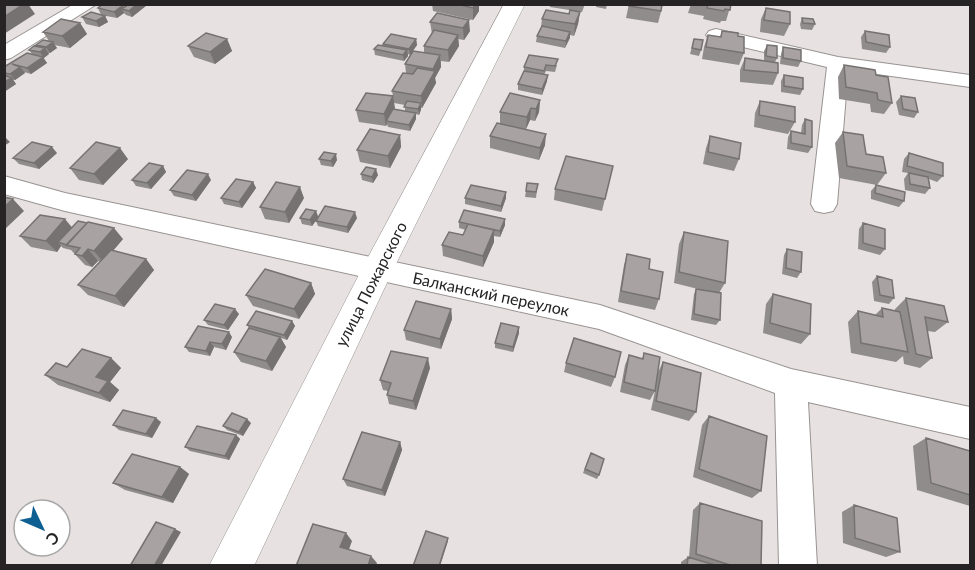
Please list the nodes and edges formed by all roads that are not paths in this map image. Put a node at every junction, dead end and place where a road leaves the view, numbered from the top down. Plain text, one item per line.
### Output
1 (88, 4) edge
2 (515, 4) edge
3 (716, 35) edge
4 (4, 54) edge
5 (838, 63) junction
6 (970, 81) edge
7 (4, 185) edge
8 (824, 204) dead end
9 (377, 270) junction
10 (791, 384) junction
11 (970, 423) edge
12 (231, 566) edge
13 (798, 566) edge

1 - 4 street
2 - 9 street, улица Пожарского
3 - 5 street
5 - 6 street
5 - 8 street
7 - 9 street, Балканский переулок
9 - 10 street, Балканский переулок
9 - 12 street, улица Пожарского
10 - 11 street, Балканский переулок
10 - 13 street

